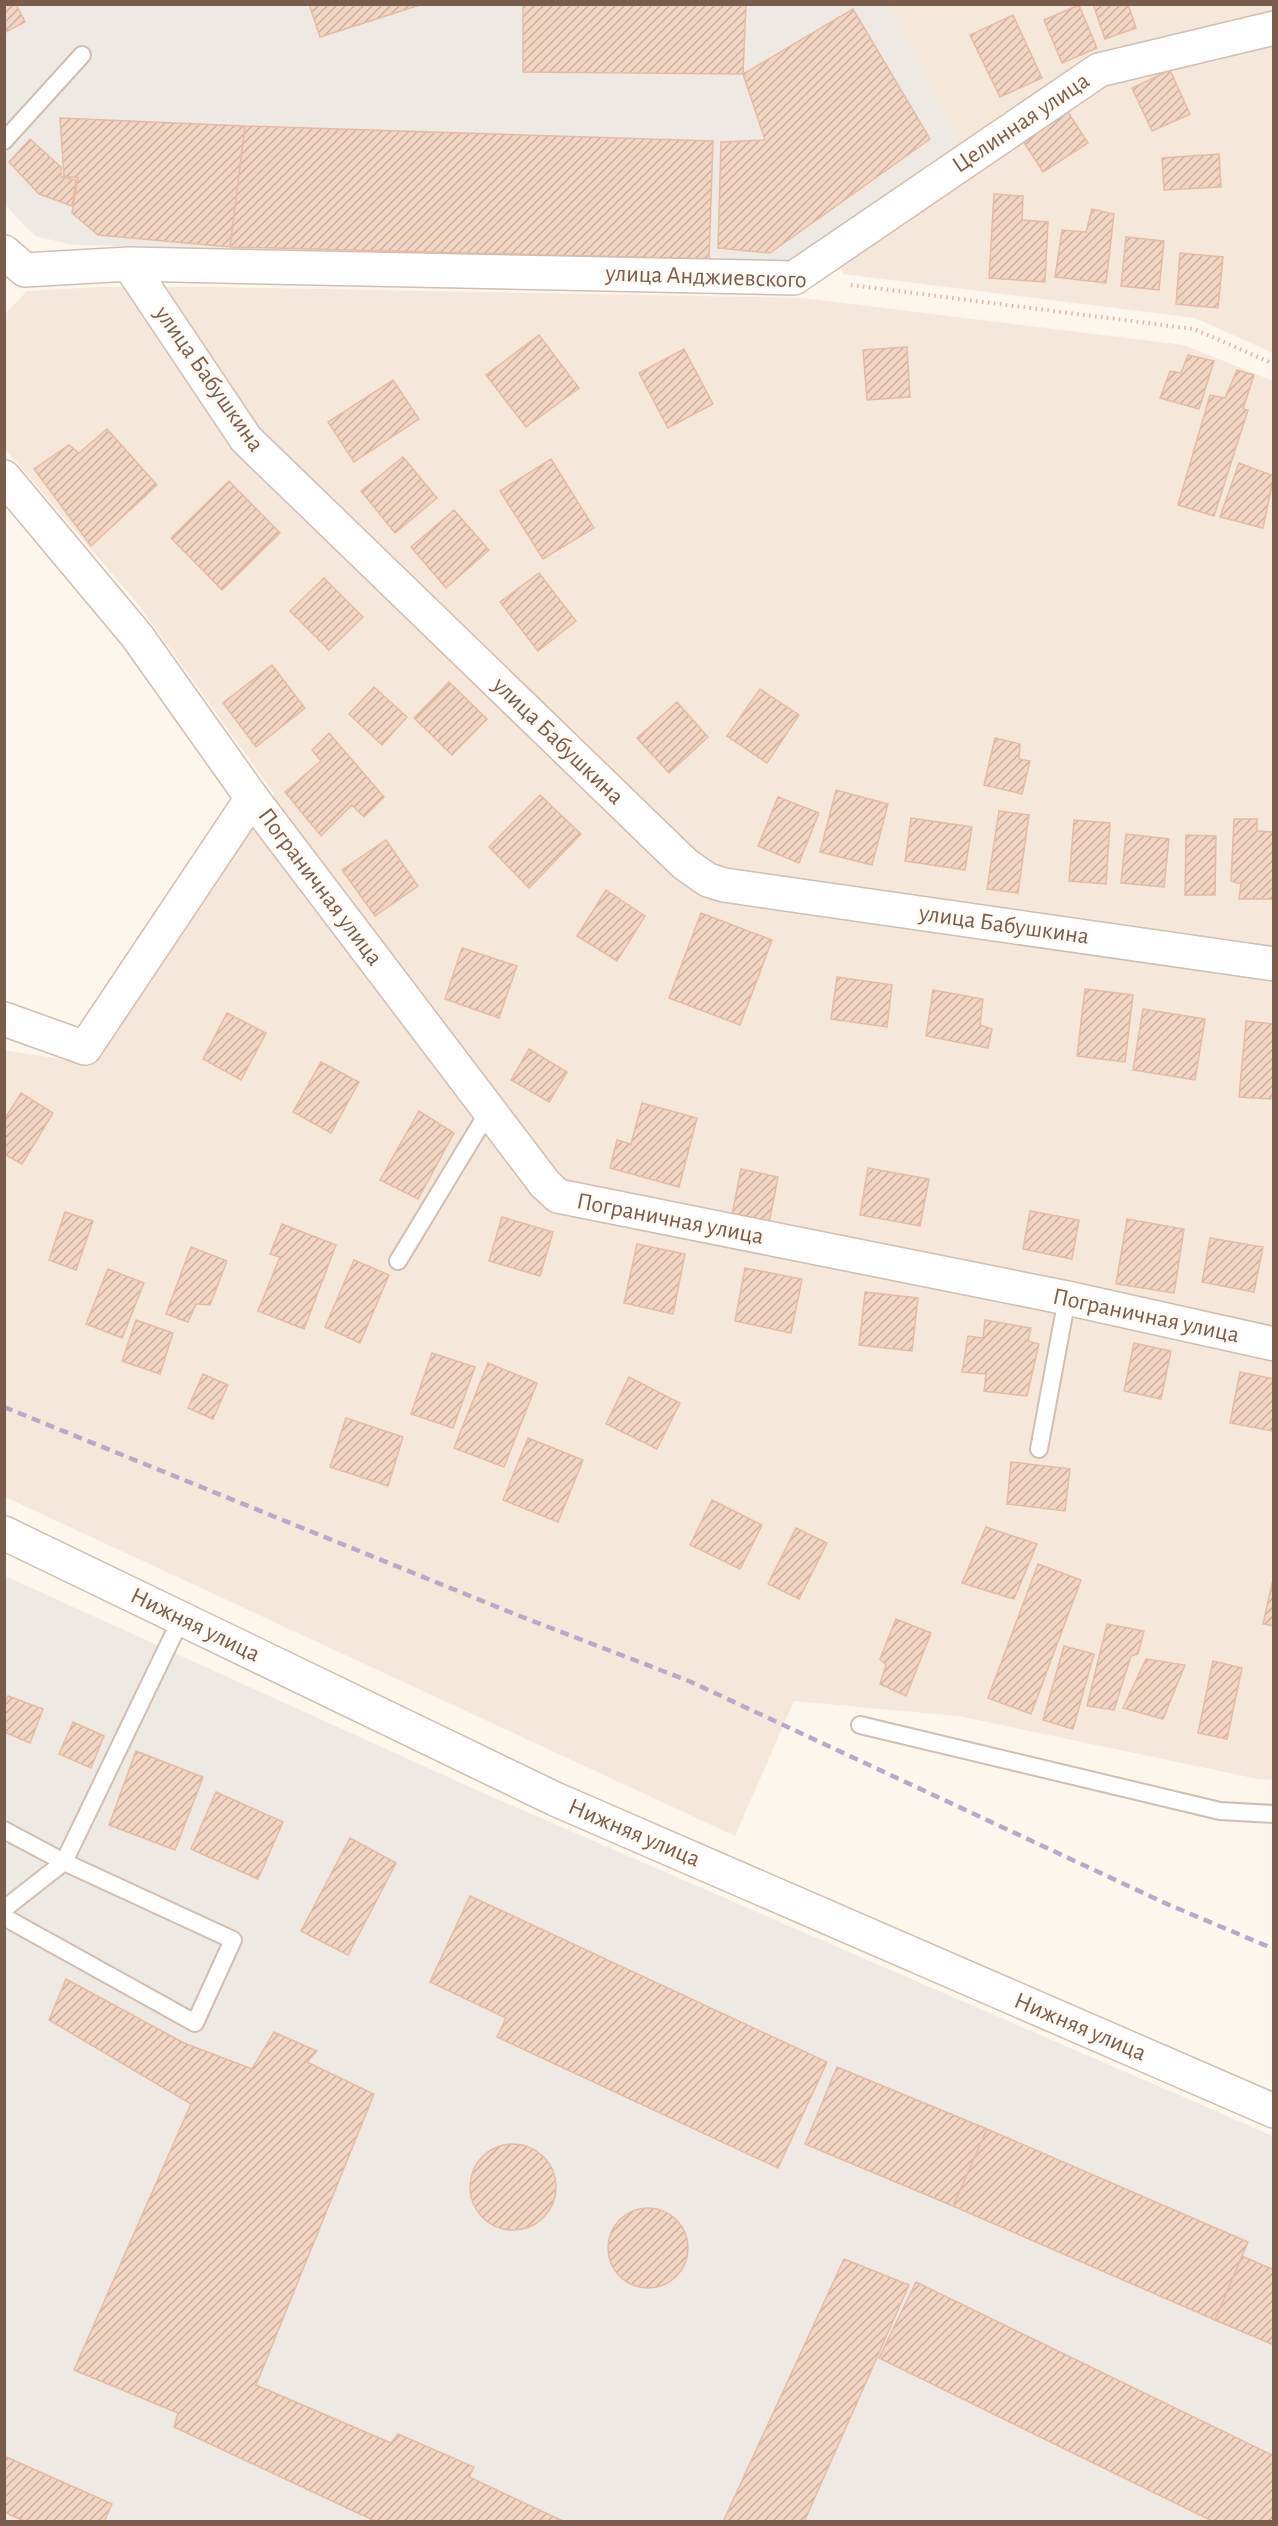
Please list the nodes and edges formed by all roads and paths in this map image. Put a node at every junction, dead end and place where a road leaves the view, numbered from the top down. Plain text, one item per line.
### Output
1 (1274, 28) edge
2 (82, 55) dead end
3 (4, 141) edge
4 (129, 264) junction
5 (11, 271) edge
6 (794, 278) junction
7 (1274, 364) edge
8 (4, 477) edge
9 (252, 798) junction
10 (1274, 964) edge
11 (4, 1019) edge
12 (490, 1109) junction
13 (398, 1261) dead end
14 (1067, 1298) junction
15 (1274, 1344) edge
16 (1039, 1449) dead end
17 (4, 1533) edge
18 (181, 1619) junction
19 (860, 1725) dead end
20 (1274, 1814) edge
21 (4, 1830) edge
22 (64, 1862) junction
23 (4, 1910) edge
24 (4, 1917) edge
25 (1274, 2111) edge

1 - 6 street, Целинная улица
2 - 3 lane
4 - 5 street
4 - 6 street, улица Анджиевского
4 - 10 street, улица Бабушкина
6 - 7 path, улица Анджиевского
8 - 9 street, Пограничная улица
9 - 11 street, Пограничная улица
9 - 12 street, Пограничная улица
12 - 13 lane
12 - 14 street, Пограничная улица
14 - 15 street, Пограничная улица
14 - 16 lane
17 - 18 street, Нижняя улица
18 - 22 lane
18 - 25 street, Нижняя улица
19 - 20 lane
21 - 22 lane
22 - 23 lane
22 - 24 lane

